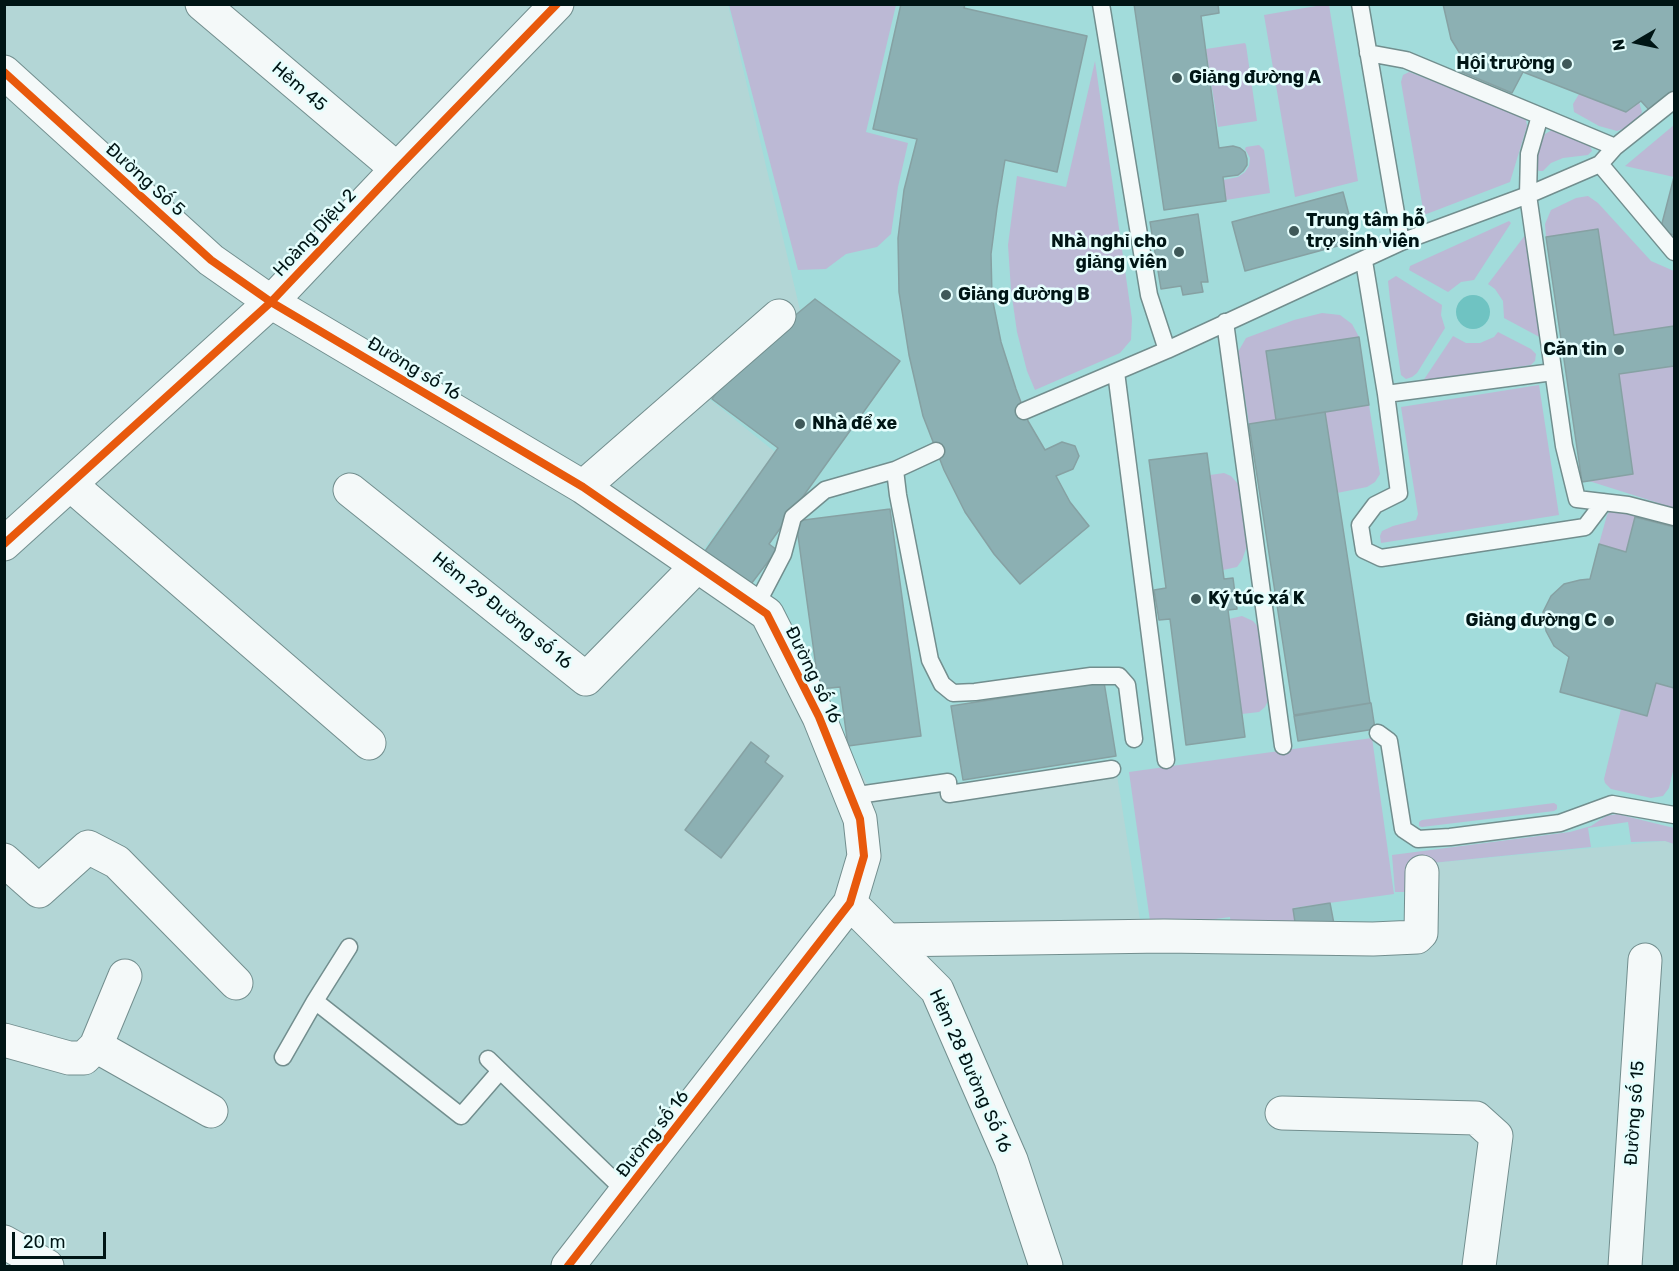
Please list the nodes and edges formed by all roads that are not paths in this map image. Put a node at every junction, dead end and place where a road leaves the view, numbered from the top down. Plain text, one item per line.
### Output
1 (202, 4) edge
2 (557, 4) edge
3 (1101, 4) edge
4 (1360, 4) edge
5 (1368, 53) junction
6 (4, 72) edge
7 (1674, 100) edge
8 (1540, 116) junction
9 (1615, 147) junction
10 (1600, 164) junction
11 (397, 169) junction
12 (1528, 195) junction
13 (1401, 242) junction
14 (1674, 252) edge
15 (1364, 261) junction
16 (271, 302) junction
17 (778, 316) dead end
18 (1225, 322) junction
19 (1167, 350) junction
20 (1116, 372) junction
21 (1553, 372) junction
22 (1386, 394) junction
23 (1024, 411) dead end
24 (936, 451) dead end
25 (895, 470) junction
26 (71, 485) junction
27 (583, 487) junction
28 (350, 490) dead end
29 (1604, 502) junction
30 (1674, 517) edge
31 (4, 544) edge
32 (697, 566) junction
33 (767, 614) junction
34 (1377, 733) dead end
35 (1134, 739) dead end
36 (369, 743) dead end
37 (1283, 746) dead end
38 (1166, 760) dead end
39 (1112, 769) dead end
40 (851, 796) junction
41 (1674, 815) edge
42 (4, 860) edge
43 (1422, 872) dead end
44 (850, 903) junction
45 (887, 940) junction
46 (349, 947) dead end
47 (1645, 960) dead end
48 (125, 976) dead end
49 (236, 983) dead end
50 (315, 1001) junction
51 (4, 1040) edge
52 (96, 1046) junction
53 (283, 1057) dead end
54 (211, 1111) dead end
55 (1282, 1113) dead end
56 (626, 1192) junction
57 (4, 1242) edge
58 (47, 1266) edge
59 (567, 1266) edge
60 (1046, 1266) edge
61 (1479, 1266) edge
62 (1625, 1266) edge

1 - 11 street, Hẻm 45
2 - 11 street, Hoàng Diệu 2
3 - 19 lane
4 - 5 lane
5 - 8 lane
5 - 13 lane
6 - 16 street, Đường Số 5
7 - 9 lane
8 - 9 lane
8 - 12 lane
9 - 10 lane
10 - 12 lane
10 - 14 lane
11 - 16 street, Hoàng Diệu 2
12 - 13 lane
12 - 21 lane
13 - 15 lane
15 - 18 lane
15 - 22 lane
16 - 26 street, Hoàng Diệu 2
16 - 27 street, Đường số 16
17 - 27 street
18 - 19 lane
18 - 37 lane
19 - 20 lane
20 - 23 lane
20 - 38 lane
21 - 22 lane
21 - 29 lane
22 - 29 lane
24 - 25 lane
25 - 33 lane
25 - 35 lane
26 - 31 street, Hoàng Diệu 2
26 - 36 street
27 - 32 street, Đường số 16
28 - 32 street, Hẻm 29 Đường số 16
29 - 30 lane
32 - 33 street, Đường số 16
33 - 40 street, Đường số 16
34 - 41 lane
39 - 40 lane
40 - 44 street, Đường số 16
42 - 49 street
43 - 45 street
44 - 45 street, Hẻm 28 Đường Số 16
44 - 56 street, Đường số 16
45 - 60 street, Hẻm 28 Đường Số 16
46 - 50 lane
47 - 62 street, Đường số 15
48 - 52 street
50 - 53 lane
50 - 56 lane
51 - 52 street
52 - 54 street
55 - 61 street
56 - 59 street, Đường số 16
57 - 58 street

